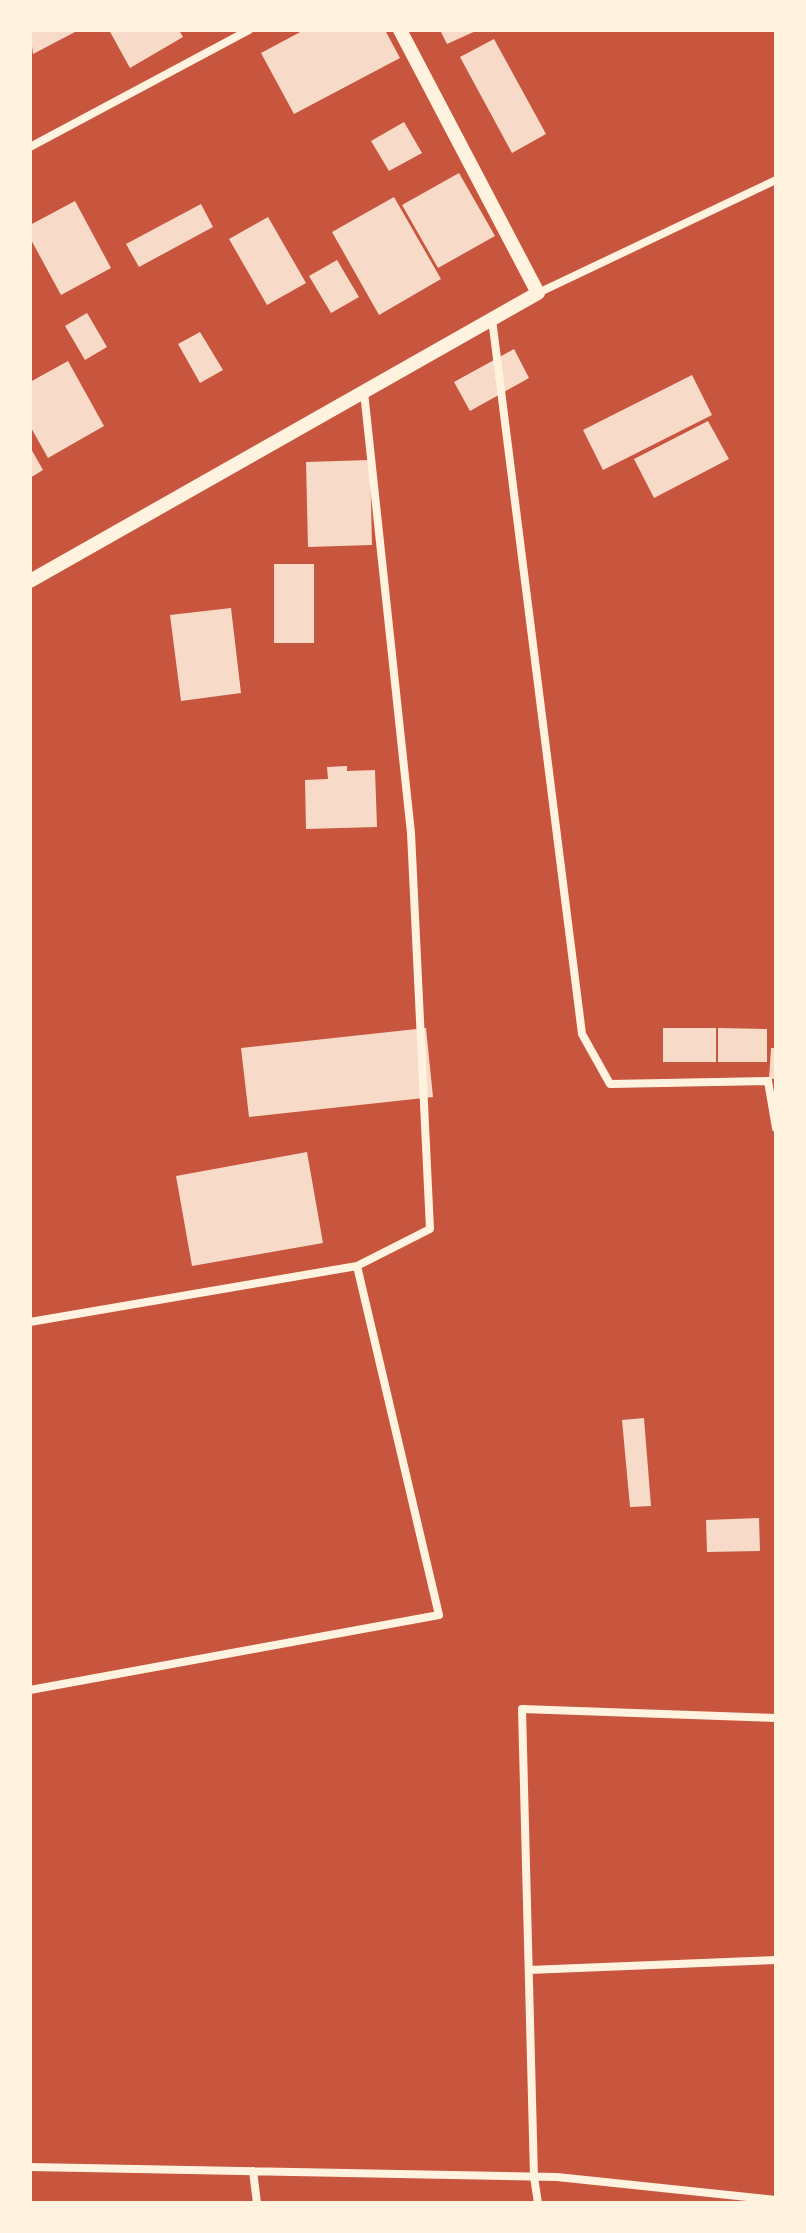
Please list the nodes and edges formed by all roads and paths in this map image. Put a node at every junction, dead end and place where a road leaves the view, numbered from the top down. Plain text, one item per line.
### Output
1 (249, 30) edge
2 (400, 30) edge
3 (30, 147) edge
4 (776, 180) edge
5 (538, 293) junction
6 (492, 319) junction
7 (364, 392) junction
8 (30, 581) edge
9 (776, 1128) edge
10 (357, 1266) junction
11 (30, 1322) edge
12 (30, 1690) edge
13 (776, 1718) edge
14 (776, 1960) edge
15 (529, 1970) junction
16 (30, 2167) edge
17 (253, 2171) junction
18 (534, 2177) junction
19 (776, 2200) edge
20 (257, 2203) edge
21 (538, 2203) edge

1 - 3 street
2 - 5 street
4 - 5 street
5 - 6 street
6 - 7 street
6 - 9 street
7 - 8 street
7 - 10 street
10 - 11 street
10 - 12 street
13 - 15 street
14 - 15 street
15 - 18 street
16 - 17 street
17 - 18 street
17 - 20 street
18 - 19 street
18 - 21 street

